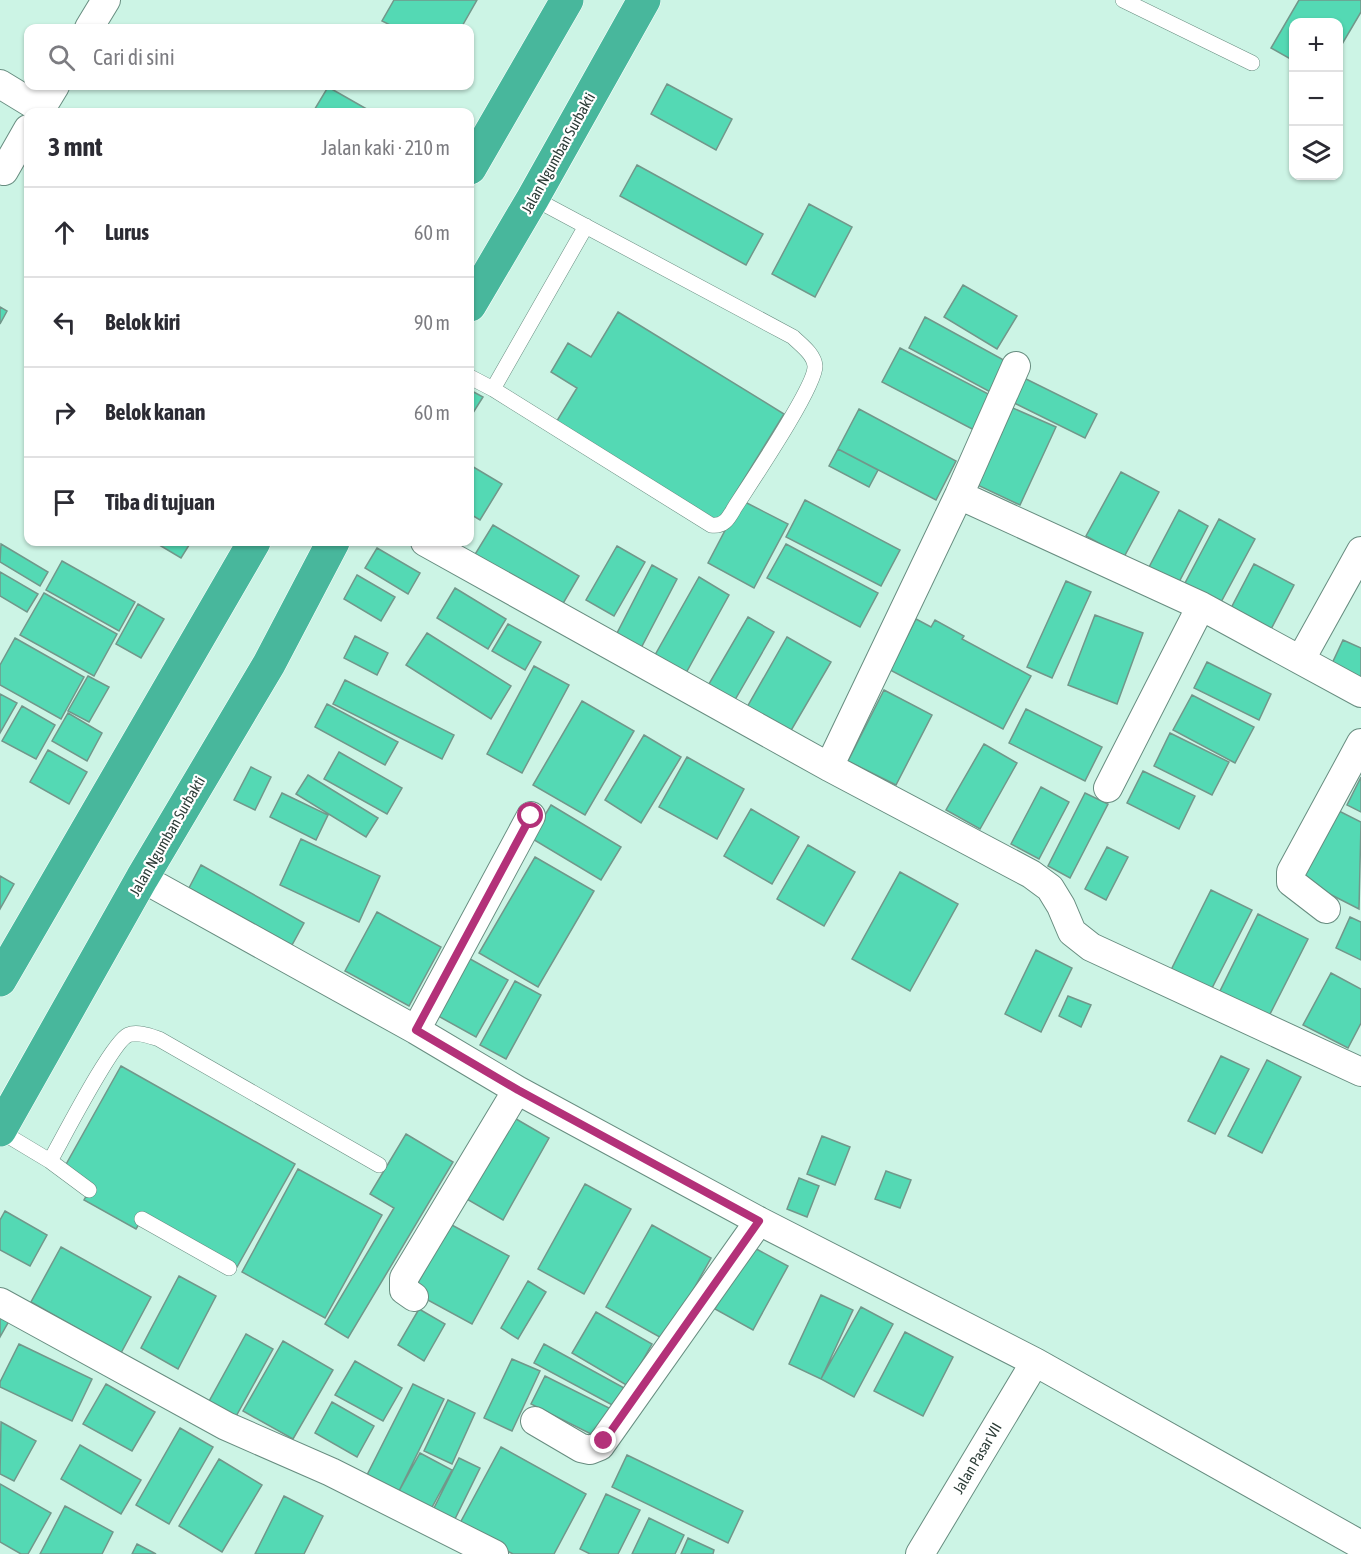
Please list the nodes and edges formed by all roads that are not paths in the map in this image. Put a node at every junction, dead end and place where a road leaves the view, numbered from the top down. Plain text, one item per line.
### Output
1 (106, 0) edge
2 (644, 0) edge
3 (1123, 0) edge
4 (564, 1) edge
5 (91, 24) edge
6 (1252, 63) dead end
7 (0, 84) edge
8 (39, 108) edge
9 (24, 137) edge
10 (474, 161) edge
11 (4, 171) dead end
12 (533, 198) junction
13 (586, 226) junction
14 (474, 298) edge
15 (1016, 366) dead end
16 (474, 379) edge
17 (493, 389) junction
18 (959, 495) junction
19 (252, 546) edge
20 (331, 546) edge
21 (432, 546) edge
22 (1361, 551) edge
23 (1201, 606) junction
24 (1301, 659) junction
25 (1361, 693) edge
26 (1361, 743) edge
27 (829, 767) junction
28 (1108, 788) dead end
29 (531, 816) dead end
30 (142, 878) junction
31 (1326, 909) dead end
32 (0, 980) edge
33 (416, 1030) junction
34 (1361, 1072) edge
35 (518, 1090) junction
36 (0, 1131) edge
37 (50, 1161) junction
38 (379, 1166) dead end
39 (89, 1190) dead end
40 (142, 1219) dead end
41 (759, 1221) junction
42 (230, 1268) dead end
43 (414, 1297) dead end
44 (0, 1302) edge
45 (1035, 1362) junction
46 (535, 1421) dead end
47 (1361, 1545) edge
48 (494, 1554) edge
49 (920, 1554) edge

1 - 5 street
2 - 12 highway, Jalan Ngumban Surbakti
3 - 6 lane
4 - 10 highway
7 - 8 street
9 - 11 street
12 - 13 lane
12 - 14 highway, Jalan Ngumban Surbakti
13 - 17 lane
13 - 17 lane
15 - 18 street
16 - 17 lane
18 - 23 street
18 - 27 street
19 - 32 highway
20 - 30 highway, Jalan Ngumban Surbakti
21 - 27 street
22 - 24 street
23 - 24 street
23 - 28 street
24 - 25 street
26 - 31 street
27 - 34 street
29 - 33 street
30 - 33 street
30 - 36 highway, Jalan Ngumban Surbakti
33 - 35 street
35 - 41 street
35 - 43 street
36 - 37 lane
37 - 38 lane
37 - 39 lane
40 - 42 lane
41 - 45 street
41 - 46 street
44 - 48 street
45 - 47 street
45 - 49 street, Jalan Pasar VII

